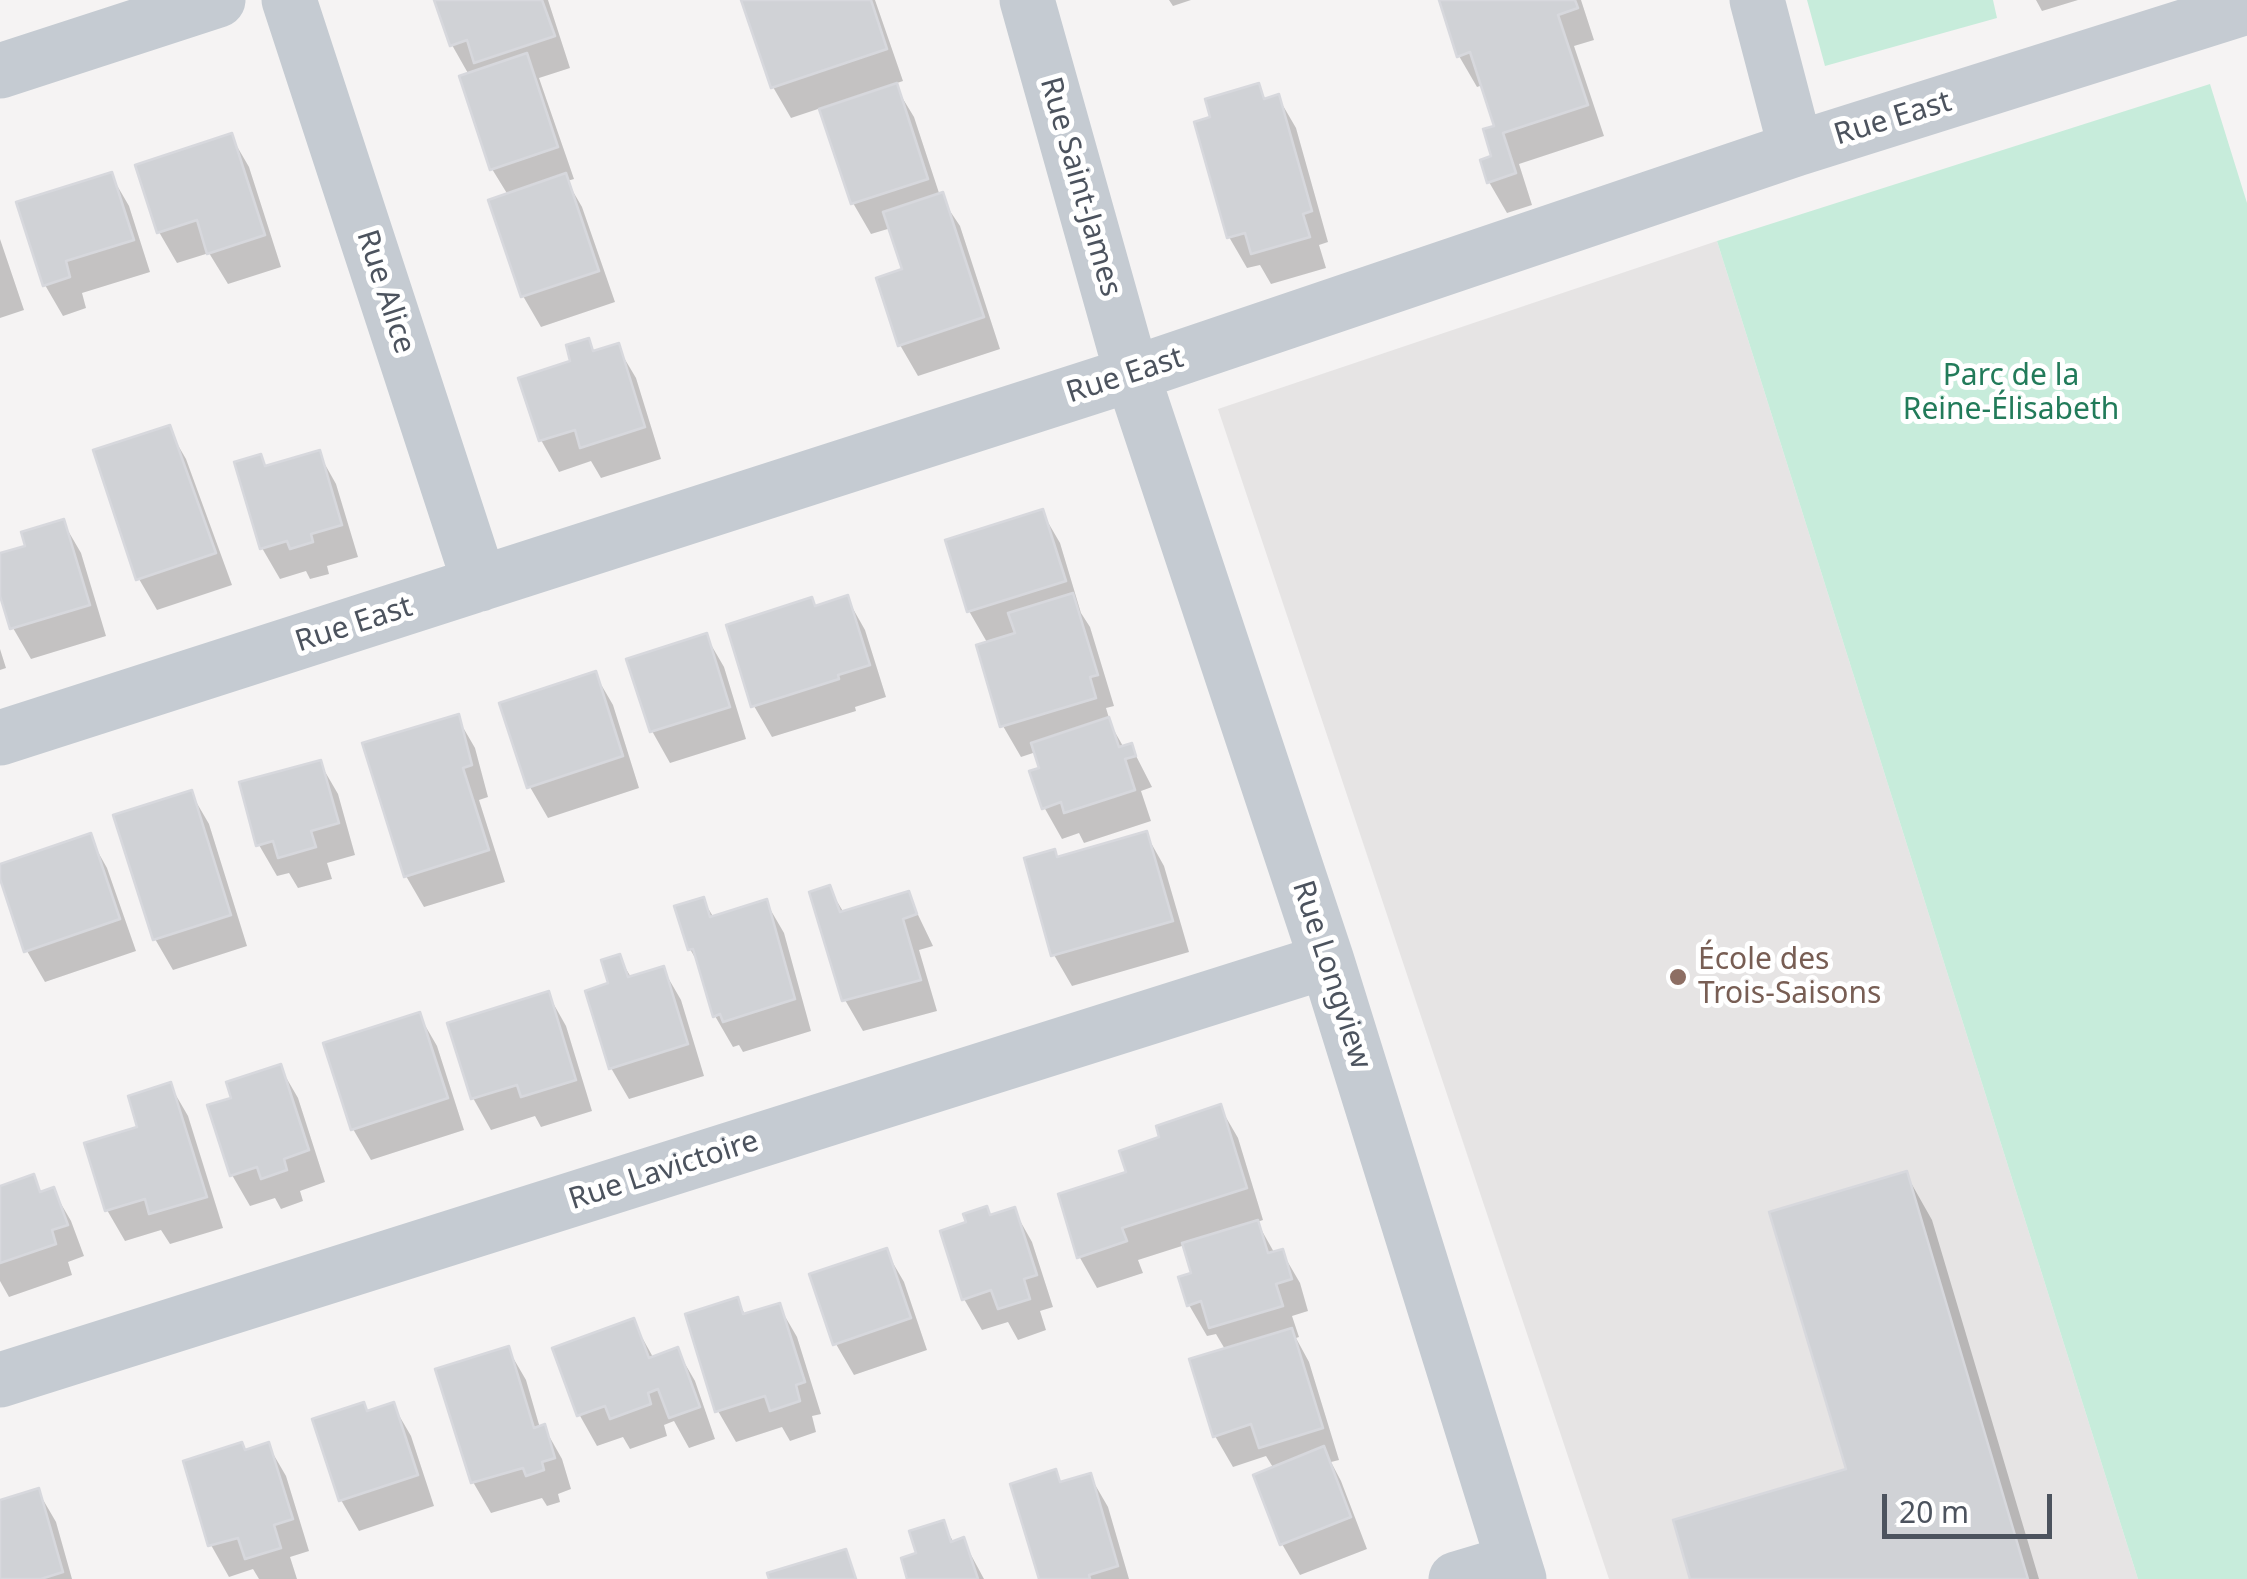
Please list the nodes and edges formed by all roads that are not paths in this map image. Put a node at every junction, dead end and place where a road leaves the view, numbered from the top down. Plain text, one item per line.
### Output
1 (218, 0) edge
2 (289, 0) edge
3 (1026, 0) edge
4 (1757, 0) edge
5 (2247, 7) edge
6 (0, 71) edge
7 (1796, 149) junction
8 (1132, 374) junction
9 (480, 584) junction
10 (0, 738) edge
11 (1328, 961) junction
12 (0, 1380) edge
13 (1516, 1570) edge
14 (1456, 1579) edge

1 - 6 street
2 - 9 street, Rue Alice
3 - 8 street, Rue Saint-James
4 - 7 street
5 - 7 street, Rue East
7 - 8 street, Rue East
8 - 9 street, Rue East
8 - 11 street, Rue Longview
9 - 10 street, Rue East
11 - 12 street, Rue Lavictoire
11 - 13 street, Rue Longview
13 - 14 street

